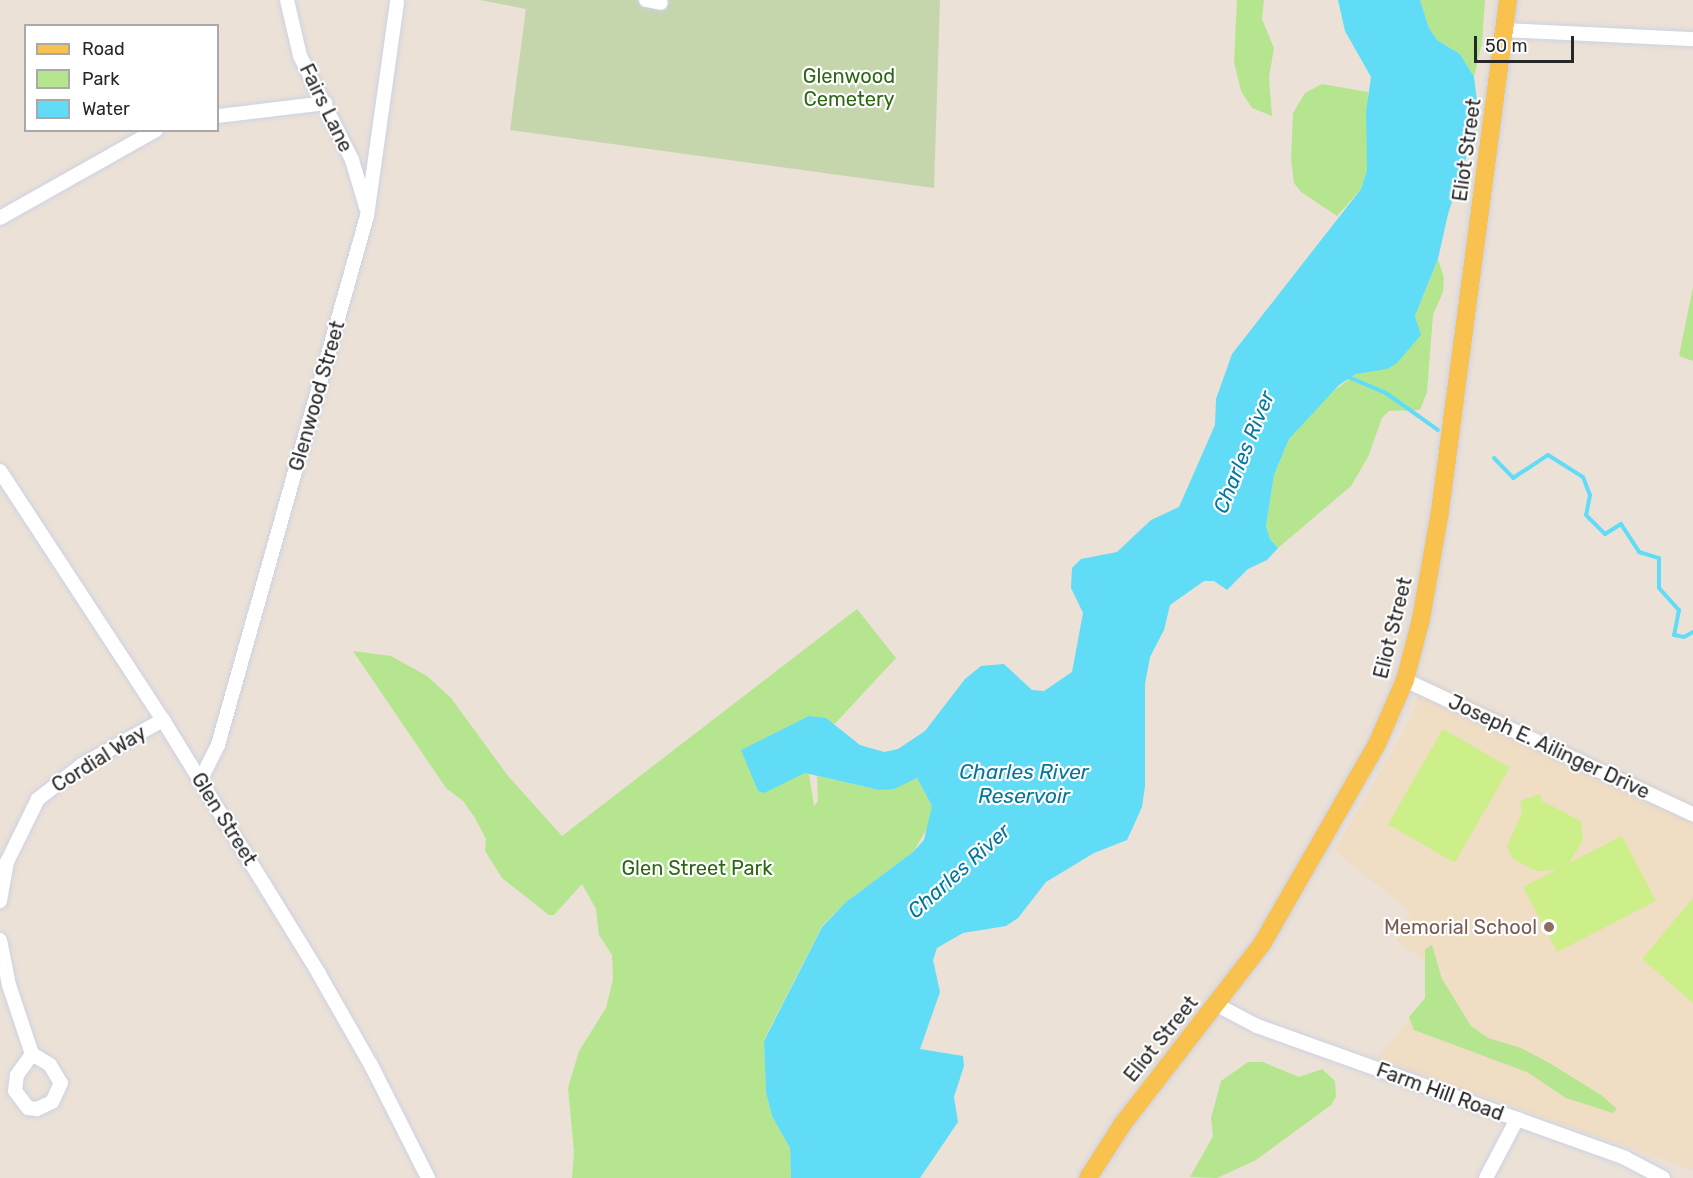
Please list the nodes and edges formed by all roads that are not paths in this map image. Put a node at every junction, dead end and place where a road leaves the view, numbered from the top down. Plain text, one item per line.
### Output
1 (287, 0) edge
2 (1508, 0) edge
3 (397, 2) dead end
4 (1506, 30) junction
5 (1693, 39) edge
6 (325, 103) junction
7 (219, 116) edge
8 (152, 132) edge
9 (367, 216) junction
10 (0, 219) edge
11 (0, 471) edge
12 (1405, 680) junction
13 (163, 720) junction
14 (201, 781) junction
15 (1693, 814) edge
16 (0, 900) edge
17 (0, 940) edge
18 (1217, 1005) junction
19 (32, 1054) dead end
20 (1517, 1119) junction
21 (428, 1178) edge
22 (1088, 1178) edge
23 (1486, 1178) edge
24 (1663, 1178) edge

1 - 6 street, Fairs Lane
2 - 4 main road, Eliot Street
3 - 9 street, Glenwood Street
4 - 5 street
4 - 12 main road, Eliot Street
6 - 7 street
6 - 9 street, Fairs Lane
8 - 10 street
9 - 14 street, Glenwood Street
11 - 13 street, Glen Street
12 - 15 street, Joseph E. Ailinger Drive
12 - 18 main road, Eliot Street
13 - 14 street, Glen Street
13 - 16 street, Cordial Way
14 - 21 street, Glen Street
17 - 19 street
18 - 20 street, Farm Hill Road
18 - 22 main road, Eliot Street
20 - 23 street
20 - 24 street, Farm Hill Road

